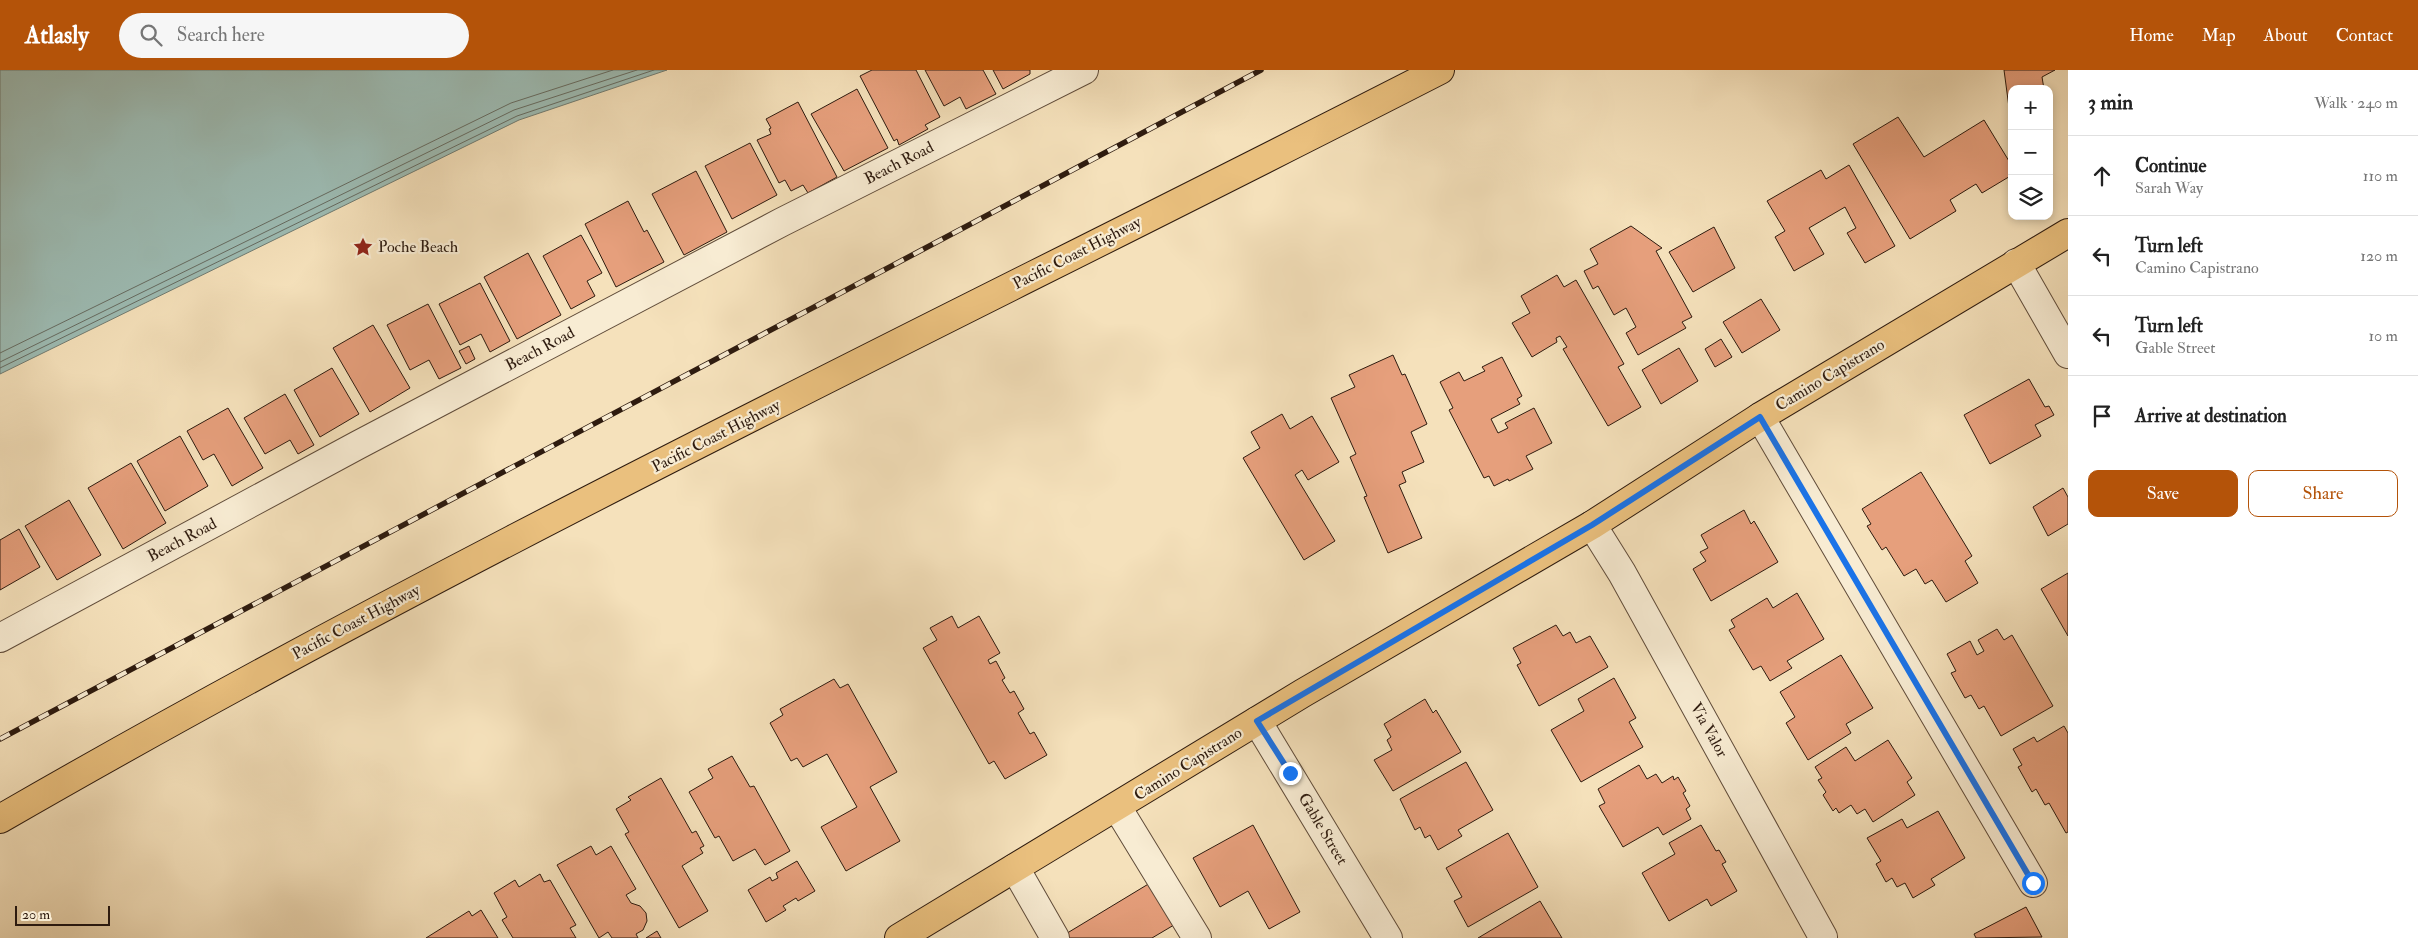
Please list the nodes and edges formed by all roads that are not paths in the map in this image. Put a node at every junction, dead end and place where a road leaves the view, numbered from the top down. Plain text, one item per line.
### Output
1 (1084, 70) edge
2 (1440, 70) edge
3 (2068, 233) edge
4 (2016, 263) junction
5 (2068, 354) edge
6 (1760, 417) junction
7 (1592, 525) junction
8 (0, 638) edge
9 (1257, 721) junction
10 (1117, 807) junction
11 (0, 818) edge
12 (1015, 868) junction
13 (2033, 883) dead end
14 (1823, 937) dead end
15 (899, 938) edge
16 (1055, 938) edge
17 (1197, 938) edge
18 (1388, 938) edge

1 - 8 street, Beach Road
2 - 11 main road, Pacific Coast Highway
3 - 4 main road, Camino Capistrano
4 - 5 street
4 - 6 main road, Camino Capistrano
6 - 7 main road, Camino Capistrano
6 - 13 street
7 - 9 main road, Camino Capistrano
7 - 14 street, Via Valor
9 - 10 main road, Camino Capistrano
9 - 18 street, Gable Street
10 - 12 main road, Camino Capistrano
10 - 17 street
12 - 15 main road, Camino Capistrano
12 - 16 street

